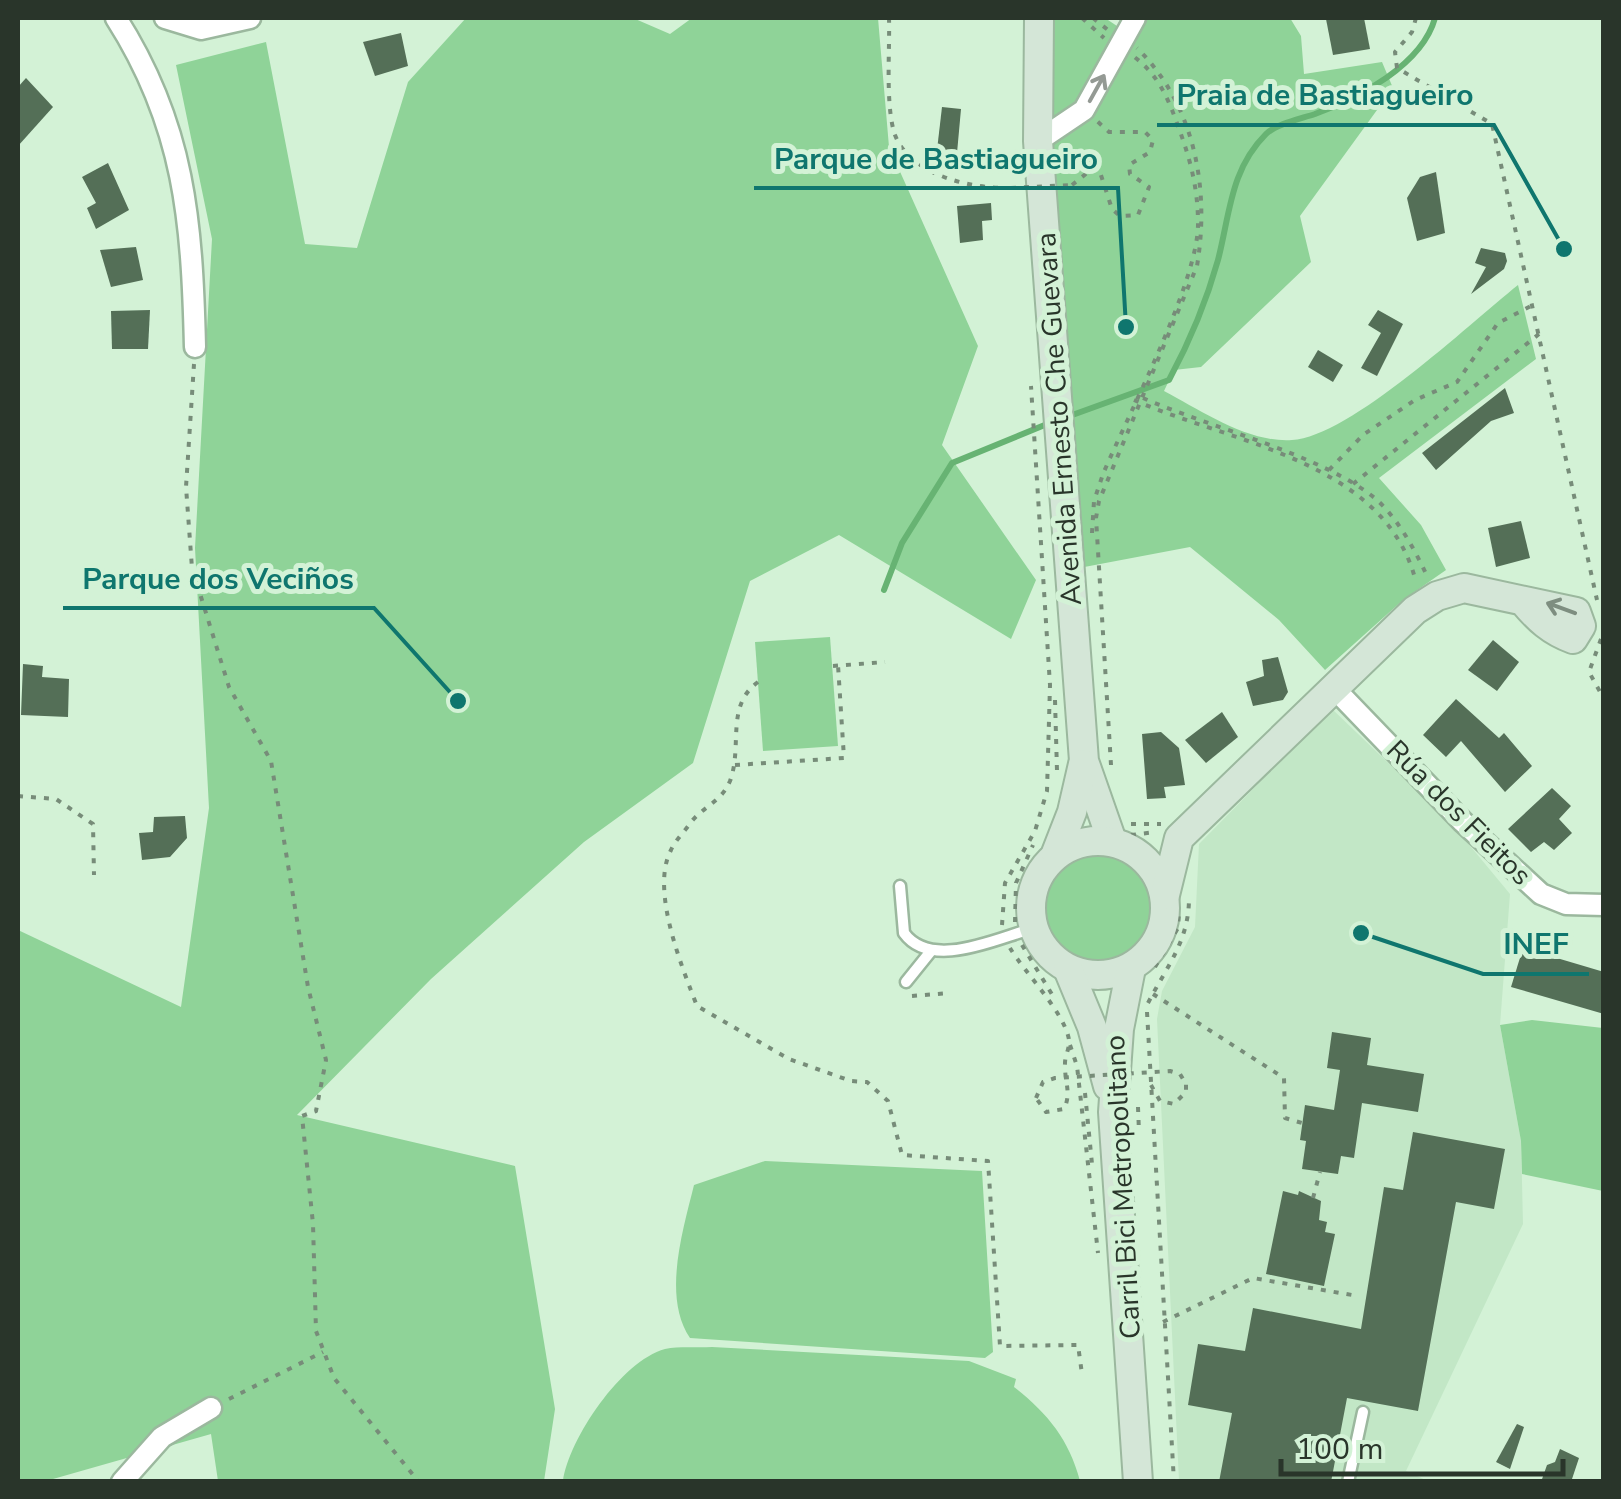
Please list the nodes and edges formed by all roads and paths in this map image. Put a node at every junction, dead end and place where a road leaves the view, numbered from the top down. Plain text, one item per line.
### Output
1 (116, 18) edge
2 (164, 18) edge
3 (250, 18) edge
4 (889, 18) edge
5 (1039, 18) edge
6 (1082, 18) edge
7 (1135, 18) edge
8 (1416, 18) edge
9 (1122, 42) junction
10 (1084, 110) junction
11 (1038, 141) junction
12 (1024, 179) dead end
13 (1025, 195) dead end
14 (1533, 305) junction
15 (1539, 334) junction
16 (195, 347) joint
17 (1032, 380) dead end
18 (1139, 398) junction
19 (1329, 470) junction
20 (1353, 484) junction
21 (1596, 583) dead end
22 (1426, 595) junction
23 (1523, 601) dead end
24 (885, 662) dead end
25 (758, 682) dead end
26 (1332, 686) junction
27 (734, 765) junction
28 (1101, 766) junction
29 (18, 796) edge
30 (1204, 811) junction
31 (1124, 836) junction
32 (1056, 853) junction
33 (94, 875) dead end
34 (900, 886) dead end
35 (1178, 897) junction
36 (1604, 905) edge
37 (1031, 929) junction
38 (1004, 937) junction
39 (931, 951) junction
40 (1068, 969) junction
41 (1142, 969) junction
42 (906, 982) dead end
43 (950, 993) dead end
44 (1153, 994) junction
45 (907, 996) dead end
46 (1148, 1030) junction
47 (1070, 1044) junction
48 (1136, 1058) dead end
49 (1137, 1084) dead end
50 (1126, 1107) junction
51 (1302, 1124) dead end
52 (1140, 1138) dead end
53 (1320, 1172) dead end
54 (1313, 1198) dead end
55 (1101, 1267) dead end
56 (1352, 1295) dead end
57 (1162, 1322) junction
58 (324, 1352) junction
59 (1082, 1374) dead end
60 (211, 1408) joint
61 (1363, 1412) dead end
62 (122, 1482) edge
63 (419, 1482) edge
64 (1138, 1482) edge
65 (1174, 1482) edge
66 (1348, 1482) edge

1 - 16 street
2 - 3 street
4 - 10 path, bridge
5 - 11 main road, Avenida Ernesto Che Guevara
6 - 9 path
7 - 9 street
8 - 14 path
10 -> 9 street
9 - 18 path
10 - 11 street
11 - 28 main road, Avenida Ernesto Che Guevara
12 - 13 path
14 - 15 path
14 - 19 path
15 - 20 path
15 - 21 path
16 - 58 path
17 - 38 path
18 - 19 path
18 - 22 path
18 - 28 path
19 - 20 path
20 - 22 path
22 - 23 main road
22 - 26 main road
24 - 27 path
25 - 27 path
26 - 30 main road
26 - 36 street, Rúa dos Fieitos
27 - 59 path
28 - 31 main road, Avenida Ernesto Che Guevara
28 - 32 main road, Avenida Ernesto Che Guevara
29 - 33 path
30 - 31 main road
30 - 35 main road
31 - 31 path
31 - 32 main road
31 - 35 main road
32 - 37 main road
34 - 39 lane
35 - 41 main road
35 - 41 path
35 - 44 path
37 - 38 lane
37 - 40 main road
38 - 39 lane
38 - 47 path
39 - 42 lane
40 - 41 main road
40 - 50 main road
41 - 50 main road
43 - 45 path
44 - 46 path
44 - 51 path
46 - 47 path, bridge
46 - 57 path
47 - 55 path
48 - 49 path, Carril Bici Metropolitano
50 - 52 path, Carril Bici Metropolitano
50 - 64 main road
53 - 54 path
56 - 57 path
57 - 65 path
58 - 60 path
58 - 63 path
60 - 62 street
61 - 66 lane

